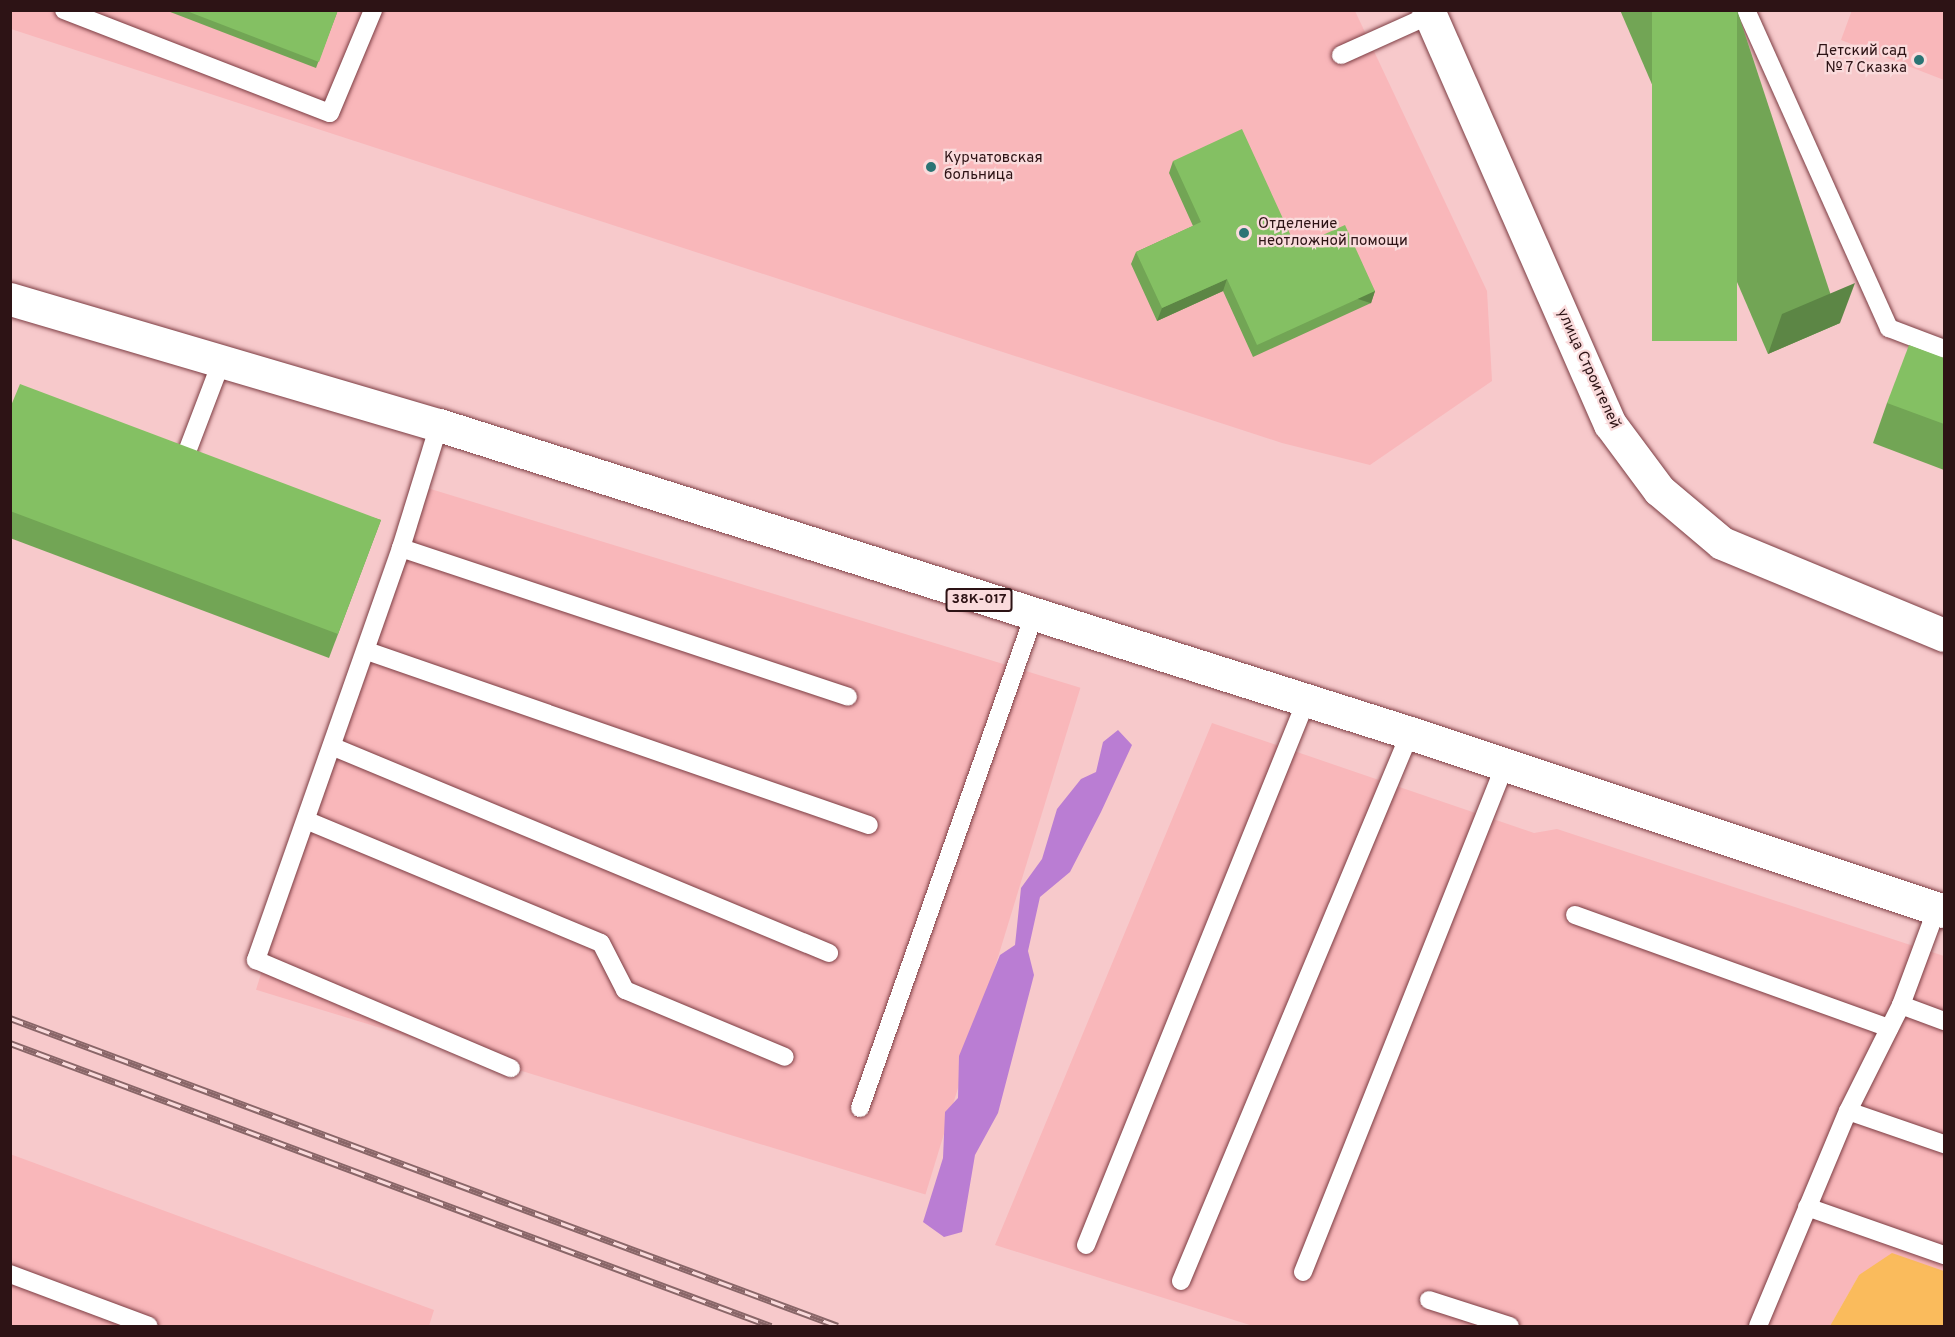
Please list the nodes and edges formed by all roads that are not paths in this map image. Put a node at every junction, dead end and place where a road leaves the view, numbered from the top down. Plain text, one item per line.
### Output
1 (64, 10) edge
2 (373, 10) edge
3 (1746, 10) edge
4 (1429, 13) edge
5 (1341, 56) dead end
6 (10, 299) edge
7 (1944, 349) edge
8 (222, 360) junction
9 (439, 425) junction
10 (180, 470) edge
11 (401, 548) junction
12 (1033, 618) junction
13 (1944, 635) edge
14 (367, 651) junction
15 (848, 696) dead end
16 (1306, 701) junction
17 (1410, 733) junction
18 (336, 748) junction
19 (1506, 765) junction
20 (308, 821) junction
21 (869, 825) dead end
22 (1941, 910) edge
23 (1575, 915) dead end
24 (829, 953) dead end
25 (1901, 1005) junction
26 (1944, 1021) edge
27 (1889, 1028) junction
28 (785, 1057) dead end
29 (511, 1068) dead end
30 (860, 1108) dead end
31 (1848, 1111) junction
32 (1944, 1144) edge
33 (1807, 1208) junction
34 (1086, 1245) dead end
35 (1944, 1255) edge
36 (1303, 1272) dead end
37 (10, 1274) edge
38 (1181, 1281) dead end
39 (1429, 1300) dead end
40 (149, 1326) edge
41 (1510, 1326) edge
42 (1758, 1326) edge

1 - 2 lane
3 - 7 lane
4 - 5 lane
4 - 13 main road, улица Строителей
6 - 8 main road, 38К-017
8 - 9 main road, 38К-017
8 - 10 lane
9 - 11 lane
9 - 12 main road, 38К-017
11 - 14 lane
11 - 15 lane
12 - 16 main road, 38К-017
12 - 30 lane
14 - 18 lane
14 - 21 lane
16 - 17 main road, 38К-017
16 - 34 lane
17 - 19 main road, 38К-017
17 - 38 lane
18 - 20 lane
18 - 24 lane
19 - 22 main road, 38К-017
19 - 36 lane
20 - 28 lane
20 - 29 lane
22 - 25 lane
23 - 27 lane
25 - 26 lane
25 - 27 lane
27 - 31 lane
31 - 32 lane
31 - 33 lane
33 - 35 lane
33 - 42 lane
37 - 40 lane
39 - 41 lane

